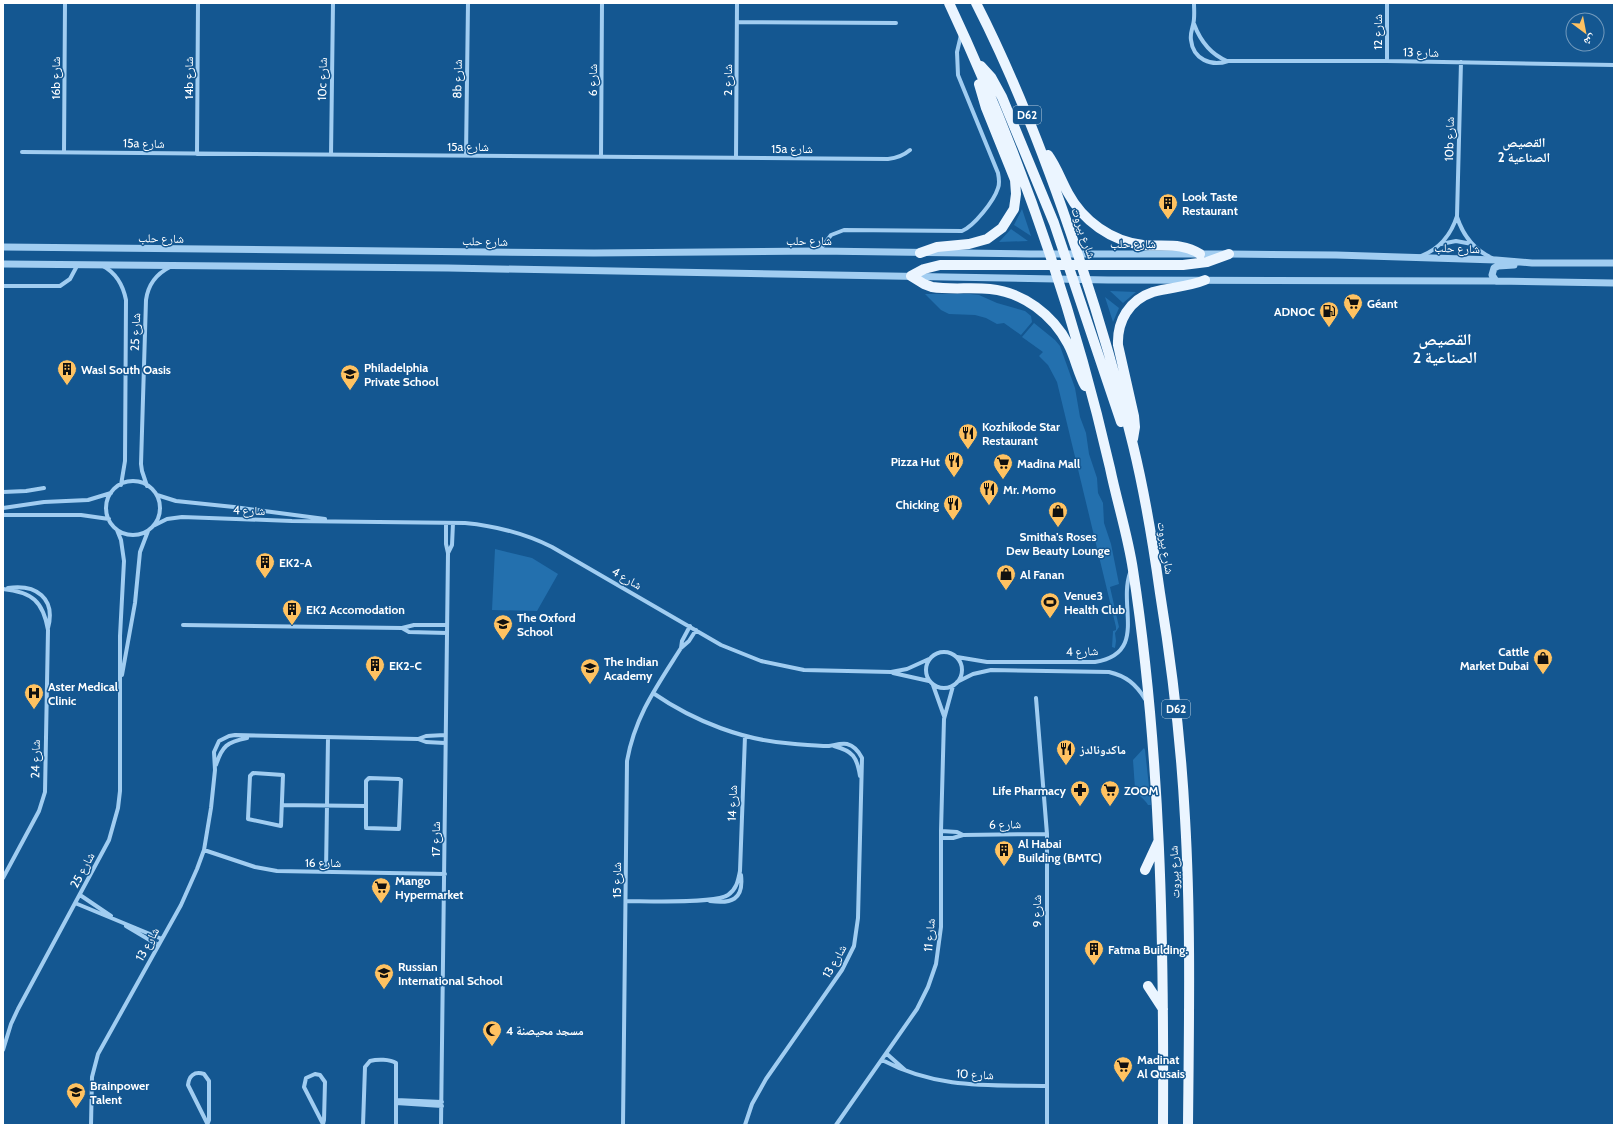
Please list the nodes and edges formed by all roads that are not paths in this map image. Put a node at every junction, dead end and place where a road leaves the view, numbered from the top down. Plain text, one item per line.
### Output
1 (65, 3) edge
2 (198, 3) edge
3 (333, 3) edge
4 (468, 3) edge
5 (602, 3) edge
6 (737, 3) edge
7 (949, 3) edge
8 (976, 3) edge
9 (1194, 3) edge
10 (1388, 3) edge
11 (737, 22) junction
12 (896, 23) dead end
13 (1194, 24) junction
14 (962, 30) junction
15 (976, 60) junction
16 (1228, 61) junction
17 (1387, 61) junction
18 (1460, 62) junction
19 (1614, 65) edge
20 (1041, 147) junction
21 (910, 150) dead end
22 (22, 152) dead end
23 (64, 152) junction
24 (197, 154) junction
25 (331, 155) junction
26 (466, 156) junction
27 (601, 157) junction
28 (736, 158) junction
29 (1457, 216) junction
30 (1440, 244) junction
31 (1472, 244) junction
32 (3, 247) edge
33 (819, 251) junction
34 (920, 253) junction
35 (1051, 254) junction
36 (1064, 254) junction
37 (1078, 254) junction
38 (1200, 254) junction
39 (1229, 254) junction
40 (1417, 258) junction
41 (1496, 260) junction
42 (1532, 262) junction
43 (1614, 263) edge
44 (3, 264) edge
45 (78, 264) junction
46 (100, 265) junction
47 (177, 265) junction
48 (1055, 266) junction
49 (1068, 266) junction
50 (1082, 266) junction
51 (910, 276) junction
52 (1059, 279) junction
53 (1073, 279) junction
54 (1086, 280) junction
55 (1205, 280) junction
56 (1496, 281) junction
57 (1614, 283) edge
58 (3, 286) edge
59 (1095, 401) junction
60 (1132, 442) junction
61 (121, 485) junction
62 (147, 486) junction
63 (44, 488) dead end
64 (3, 492) edge
65 (111, 493) junction
66 (156, 495) junction
67 (3, 508) edge
68 (3, 514) edge
69 (109, 519) junction
70 (347, 522) junction
71 (446, 523) junction
72 (453, 523) junction
73 (153, 526) junction
74 (117, 530) junction
75 (148, 531) junction
76 (448, 552) junction
77 (1132, 567) junction
78 (4, 589) edge
79 (184, 625) dead end
80 (447, 625) junction
81 (690, 626) junction
82 (402, 628) junction
83 (48, 630) junction
84 (696, 630) junction
85 (447, 633) junction
86 (681, 648) junction
87 (957, 657) junction
88 (930, 659) junction
89 (891, 672) junction
90 (929, 681) junction
91 (957, 682) junction
92 (121, 684) junction
93 (933, 684) junction
94 (953, 686) junction
95 (653, 693) junction
96 (1036, 698) dead end
97 (1149, 705) junction
98 (944, 718) junction
99 (445, 735) junction
100 (745, 736) junction
101 (254, 737) junction
102 (328, 738) junction
103 (418, 739) junction
104 (445, 743) junction
105 (830, 746) junction
106 (215, 770) junction
107 (861, 782) junction
108 (283, 805) junction
109 (327, 806) junction
110 (366, 806) junction
111 (941, 831) junction
112 (1047, 834) junction
113 (963, 835) junction
114 (941, 838) junction
115 (1159, 840) junction
116 (204, 850) junction
117 (1145, 870) dead end
118 (740, 871) junction
119 (326, 872) junction
120 (445, 874) junction
121 (3, 878) edge
122 (80, 895) junction
123 (704, 900) junction
124 (626, 901) junction
125 (76, 903) junction
126 (115, 919) junction
127 (123, 923) junction
128 (162, 939) junction
129 (158, 945) junction
130 (1148, 986) dead end
131 (1164, 1011) junction
132 (3, 1050) edge
133 (886, 1054) junction
134 (882, 1060) junction
135 (905, 1070) junction
136 (1047, 1086) junction
137 (396, 1101) junction
138 (442, 1104) junction
139 (207, 1124) edge
140 (91, 1125) edge
141 (323, 1125) edge
142 (364, 1125) edge
143 (396, 1125) edge
144 (441, 1125) edge
145 (622, 1125) edge
146 (745, 1125) edge
147 (836, 1125) edge
148 (1047, 1125) edge
149 (1163, 1125) edge
150 (1188, 1125) edge

1 - 23 street, 16b شارع
2 - 24 street, 14b شارع
3 - 25 street, 10c شارع
4 - 26 street, 8b شارع
5 - 27 street, شارع 6
6 - 11 street, شارع 2
7 - 14 main road, شارع بيروت / D62
8 - 20 main road, شارع بيروت / D62
9 - 13 street
10 - 17 street, شارع 12
11 - 12 street
11 - 28 street, شارع 2
13 - 16 street, شارع 13
13 - 16 street, شارع 13
14 - 15 main road, شارع بيروت / D62
14 - 33 street
15 - 34 main road
15 - 35 main road, شارع بيروت / D62
15 - 36 main road
16 - 17 street, شارع 13
17 - 18 street, شارع 13
18 - 19 street, شارع 13
18 - 29 street, 10b شارع
20 - 37 main road, شارع بيروت / D62
20 - 38 main road
21 - 28 street, 15a شارع
22 - 23 street, 15a شارع
23 - 24 street, 15a شارع
24 - 25 street, 15a شارع
25 - 26 street, 15a شارع
26 - 27 street, 15a شارع
27 - 28 street, 15a شارع
29 - 30 street, 10b شارع
29 - 31 street, 10b شارع
30 - 31 street
30 - 40 street, 10b شارع
31 - 41 street, 10b شارع
32 - 33 street, شارع حلب
33 - 34 street, شارع حلب
34 - 35 street, شارع حلب
35 - 36 street, شارع حلب
35 - 48 main road, شارع بيروت / D62
36 - 37 street, شارع حلب
36 - 49 main road
37 - 38 street, شارع حلب
37 - 50 main road, شارع بيروت / D62
38 - 39 street, شارع حلب
39 - 40 street, شارع حلب
39 - 50 main road
40 - 41 street, شارع حلب
41 - 42 street, شارع حلب
42 - 43 street, شارع حلب
42 - 56 street
44 - 45 street
45 - 46 street
45 - 58 street
46 - 47 street
46 - 61 street, شارع 25
47 - 51 street
47 - 62 street, شارع 25
48 - 49 main road
48 - 51 main road
48 - 52 main road, شارع بيروت / D62
49 - 50 main road
49 - 53 main road
50 - 54 main road, شارع بيروت / D62
51 - 52 street
51 - 59 main road
52 - 53 street
52 - 59 main road, شارع بيروت / D62
53 - 54 street
53 - 60 main road
54 - 55 street
54 - 60 main road, شارع بيروت / D62
55 - 56 street
55 - 60 main road
56 - 57 street
59 - 77 main road, شارع بيروت / D62
60 - 150 main road, شارع بيروت / D62
61 - 62 street
61 - 65 street
62 - 66 street
63 - 64 street
65 - 67 street
65 - 69 street
66 - 70 street, شارع 4
66 - 73 street
68 - 69 street
69 - 74 street
70 - 71 street, شارع 4
70 - 73 street, شارع 4
71 - 72 street, شارع 4
71 - 76 street, شارع 17
72 - 76 street, شارع 17
72 - 81 street, شارع 4
73 - 75 street
74 - 75 street
74 - 92 street, شارع 25
75 - 92 street, شارع 25
76 - 80 street, شارع 17
77 - 87 street, شارع 4
77 - 97 main road, شارع بيروت / D62
78 - 83 street, شارع 24
78 - 83 street, شارع 24
79 - 82 street
80 - 82 street
80 - 85 street, شارع 17
81 - 84 street, شارع 4
81 - 86 street, شارع 15
82 - 85 street
83 - 121 street, شارع 24
84 - 86 street, شارع 15
84 - 89 street, شارع 4
85 - 99 street, شارع 17
86 - 95 street, شارع 15
87 - 88 street
87 - 91 street
88 - 89 street, شارع 4
88 - 90 street
89 - 90 street, شارع 4
90 - 93 street
91 - 94 street
91 - 97 street, شارع 4
92 - 122 street, شارع 25
93 - 94 street
93 - 98 street, شارع 11
94 - 98 street, شارع 11
95 - 100 street, شارع 13
95 - 124 street, شارع 15
96 - 112 street, شارع 9
97 - 115 main road, شارع بيروت / D62
98 - 111 street, شارع 11
99 - 103 street, شارع 13
99 - 104 street, شارع 17
100 - 105 street, شارع 13
100 - 118 street, شارع 14
101 - 102 street, شارع 13
101 - 106 street, شارع 13
101 - 106 street, شارع 13
102 - 103 street, شارع 13
102 - 109 street
103 - 104 street, شارع 13
104 - 120 street, شارع 17
105 - 107 street, شارع 13
105 - 107 street, شارع 13
106 - 116 street, شارع 13
107 - 146 street, شارع 13
108 - 108 street
108 - 109 street
109 - 110 street
109 - 119 street
110 - 110 street
111 - 113 street, شارع 6
111 - 114 street, شارع 11
112 - 113 street, شارع 6
112 - 136 street, شارع 9
113 - 114 street, شارع 6
114 - 133 street, شارع 11
115 - 117 main road
115 - 131 main road, شارع بيروت / D62
116 - 119 street, شارع 16
116 - 128 street, شارع 13
118 - 123 street, شارع 14
118 - 123 street, شارع 14
119 - 120 street, شارع 16
120 - 138 street, شارع 17
122 - 125 street, شارع 25
122 - 126 street
123 - 124 street, شارع 14
124 - 145 street, شارع 15
125 - 126 street
125 - 132 street, شارع 25
126 - 127 street
127 - 128 street
127 - 129 street
128 - 129 street, شارع 13
129 - 140 street, شارع 13
130 - 131 main road
131 - 149 main road, شارع بيروت / D62
133 - 134 street, شارع 11
133 - 135 street, شارع 10
134 - 135 street, شارع 10
134 - 147 street, شارع 11
135 - 136 street, شارع 10
136 - 148 street, شارع 9
137 - 138 street
137 - 142 street
137 - 143 street
138 - 144 street, شارع 17
139 - 139 street
141 - 141 street

